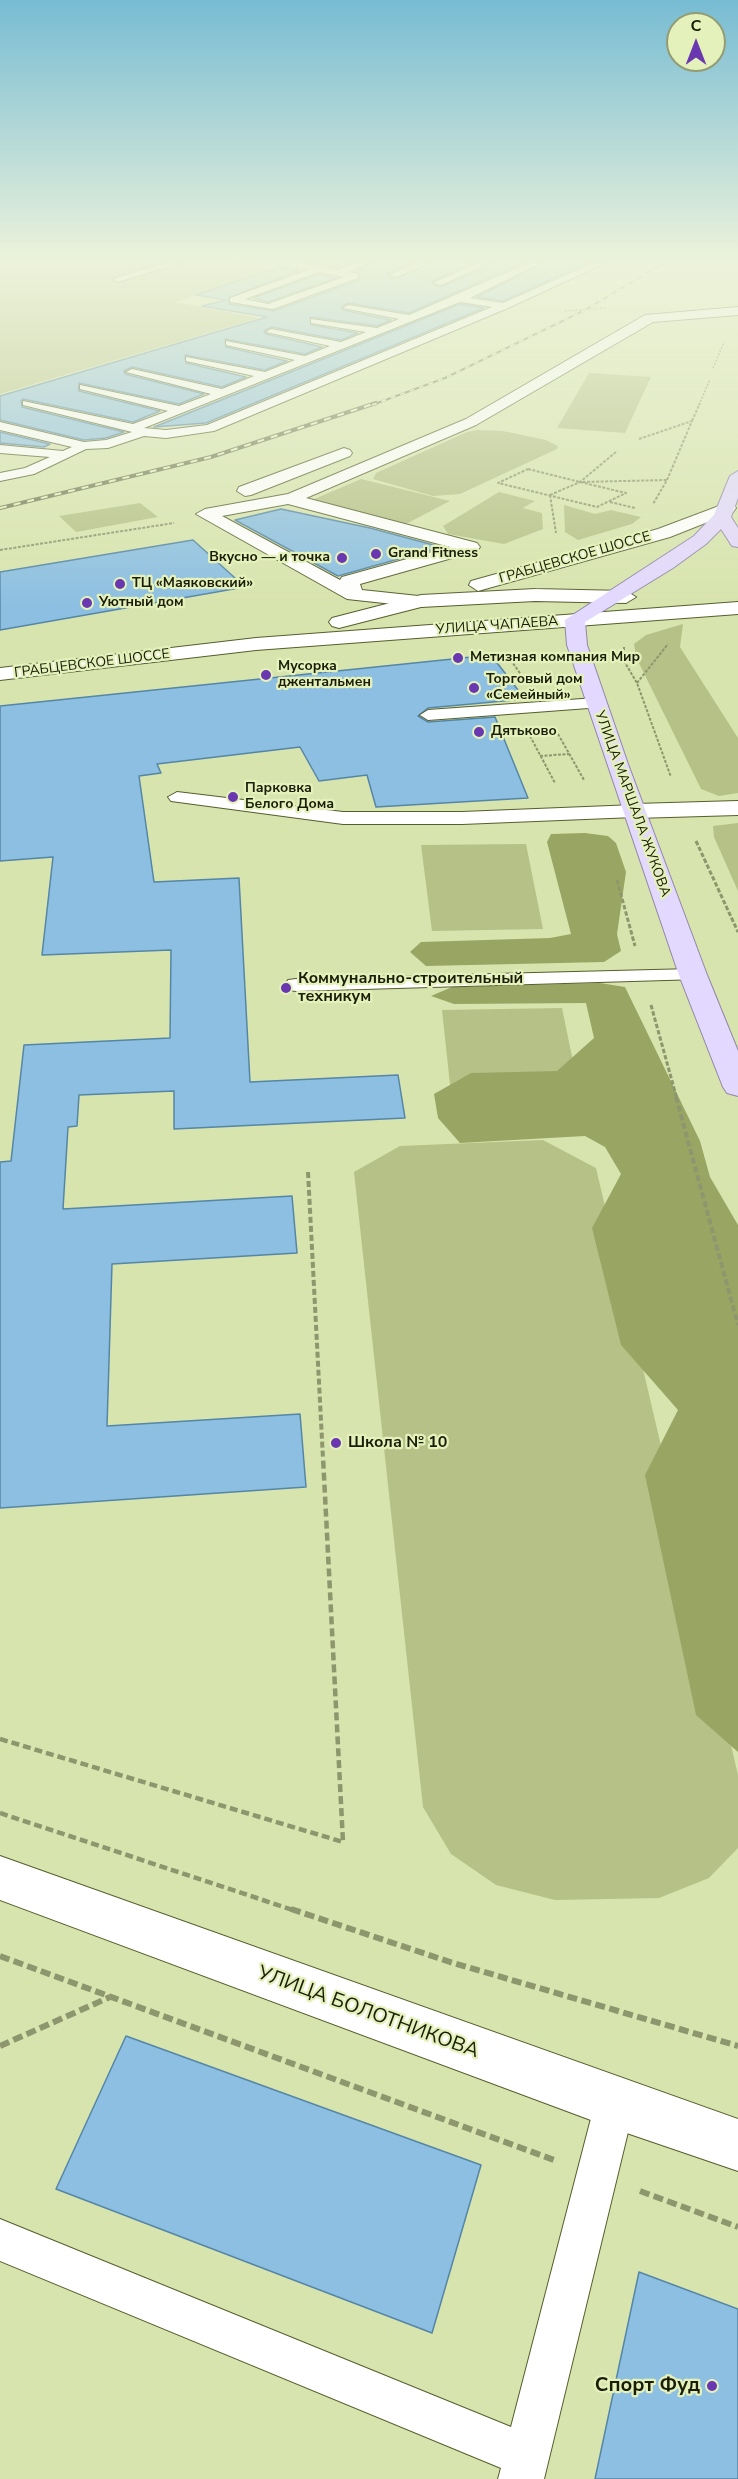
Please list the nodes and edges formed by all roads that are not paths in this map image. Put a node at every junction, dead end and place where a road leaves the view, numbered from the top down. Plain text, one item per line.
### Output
1 (148, 376) edge
2 (267, 376) edge
3 (336, 376) edge
4 (551, 376) edge
5 (84, 387) dead end
6 (223, 393) junction
7 (27, 404) dead end
8 (180, 410) junction
9 (439, 417) dead end
10 (471, 422) junction
11 (0, 426) edge
12 (138, 430) junction
13 (84, 446) junction
14 (363, 446) dead end
15 (0, 449) edge
16 (67, 455) junction
17 (0, 477) edge
18 (737, 482) edge
19 (290, 499) junction
20 (724, 512) junction
21 (738, 542) edge
22 (738, 594) edge
23 (354, 596) junction
24 (615, 597) junction
25 (421, 601) junction
26 (738, 609) edge
27 (575, 620) junction
28 (256, 644) junction
29 (0, 674) edge
30 (596, 703) junction
31 (428, 715) dead end
32 (177, 797) dead end
33 (738, 808) edge
34 (635, 811) junction
35 (693, 975) junction
36 (296, 985) dead end
37 (738, 1087) edge
38 (0, 1878) edge
39 (615, 2103) junction
40 (738, 2145) edge
41 (0, 2240) edge
42 (524, 2468) edge

1 - 6 lane
2 - 6 lane
3 - 12 lane
4 - 10 street
5 - 8 lane
6 - 8 lane
7 - 12 lane
8 - 12 lane
9 - 10 street
10 - 19 street
11 - 13 lane
12 - 13 lane
13 - 16 lane
14 - 19 street
15 - 16 lane
16 - 17 lane
18 - 20 main road
19 - 23 street
19 - 23 street
20 - 21 main road
20 - 24 main road
20 - 25 street, ГРАБЦЕВСКОЕ ШОССЕ
22 - 24 street
23 - 25 street
24 - 25 street
24 - 27 main road
25 - 28 street
26 - 27 street, УЛИЦА ЧАПАЕВА
27 - 28 street, УЛИЦА ЧАПАЕВА
27 - 30 main road, УЛИЦА МАРШАЛА ЖУКОВА
28 - 29 street, ГРАБЦЕВСКОЕ ШОССЕ
30 - 31 lane
30 - 34 main road, УЛИЦА МАРШАЛА ЖУКОВА
32 - 34 lane
33 - 34 street
34 - 35 main road, УЛИЦА МАРШАЛА ЖУКОВА
35 - 36 lane
35 - 37 main road, УЛИЦА МАРШАЛА ЖУКОВА
38 - 39 street, УЛИЦА БОЛОТНИКОВА
39 - 40 street, УЛИЦА БОЛОТНИКОВА
39 - 42 lane
41 - 42 lane

